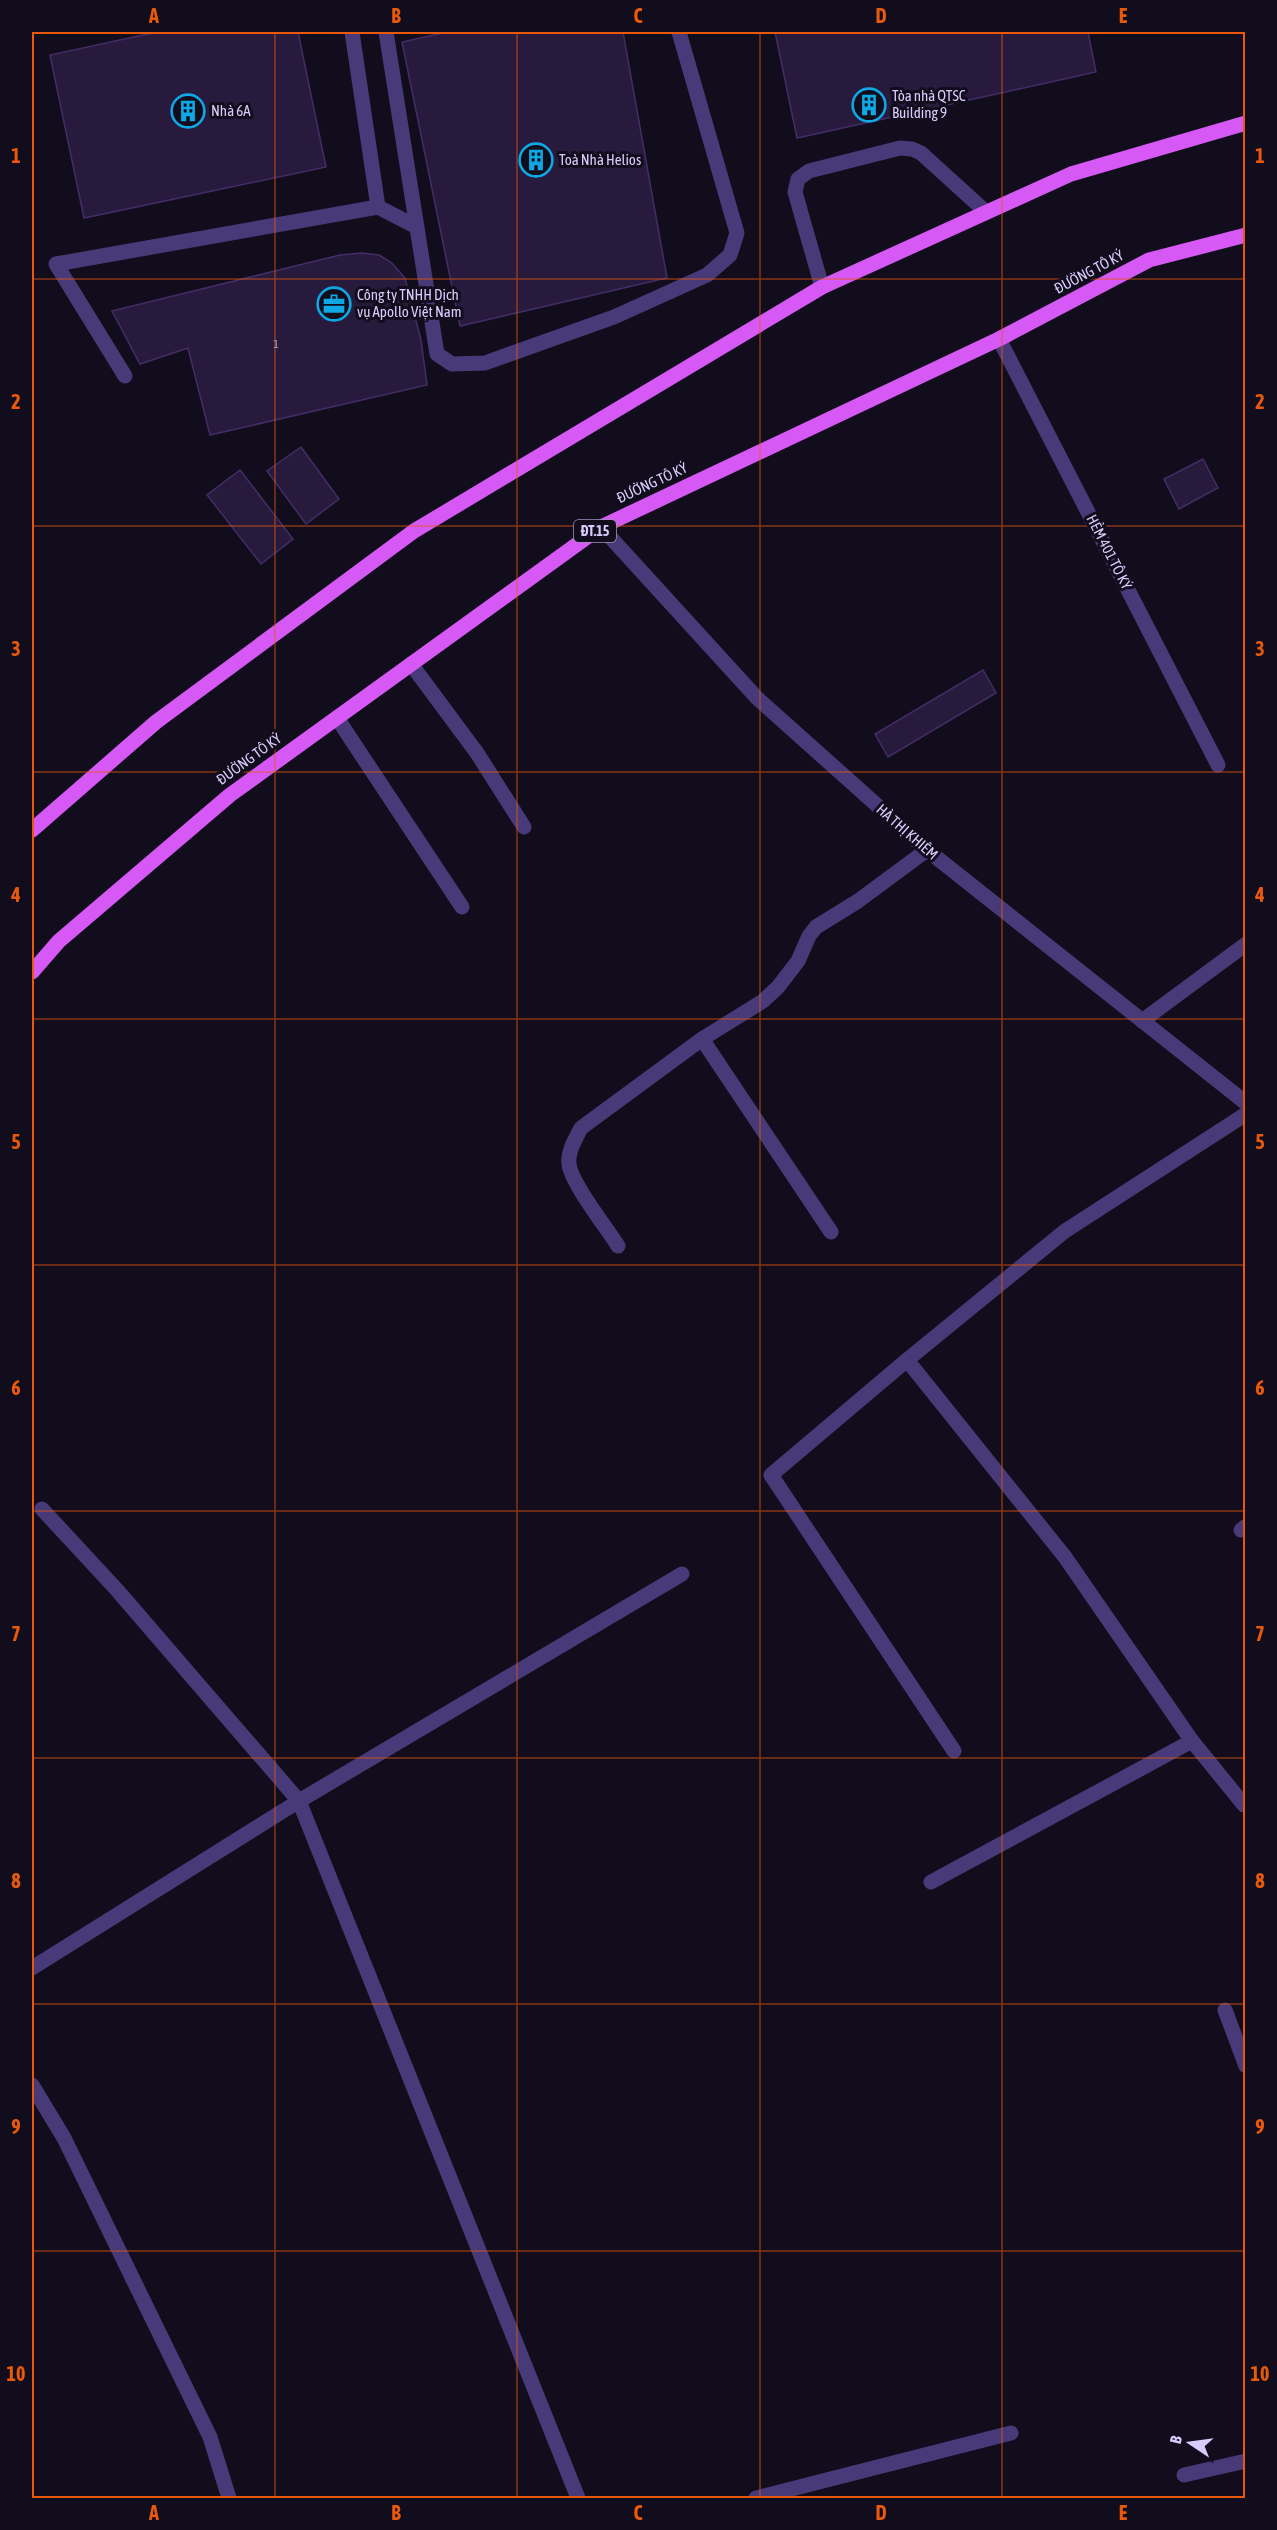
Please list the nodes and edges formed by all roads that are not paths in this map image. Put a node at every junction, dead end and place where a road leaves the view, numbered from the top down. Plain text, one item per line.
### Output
1 (352, 32) edge
2 (386, 32) edge
3 (679, 32) edge
4 (1245, 123) edge
5 (378, 207) junction
6 (986, 212) junction
7 (417, 227) junction
8 (1245, 235) edge
9 (822, 287) junction
10 (999, 339) junction
11 (125, 376) dead end
12 (601, 526) junction
13 (411, 664) junction
14 (337, 718) junction
15 (1218, 765) dead end
16 (524, 827) dead end
17 (32, 830) edge
18 (927, 850) junction
19 (462, 907) dead end
20 (1245, 944) edge
21 (32, 972) edge
22 (1142, 1021) junction
23 (702, 1039) junction
24 (1245, 1102) edge
25 (1245, 1114) edge
26 (831, 1232) dead end
27 (618, 1246) dead end
28 (907, 1360) junction
29 (42, 1509) dead end
30 (682, 1574) dead end
31 (1192, 1741) junction
32 (954, 1751) dead end
33 (299, 1801) junction
34 (1244, 1805) edge
35 (931, 1882) dead end
36 (32, 1968) edge
37 (1226, 2010) dead end
38 (1245, 2066) edge
39 (32, 2085) edge
40 (1011, 2433) dead end
41 (1245, 2461) edge
42 (1184, 2475) dead end
43 (229, 2499) edge
44 (578, 2499) edge
45 (756, 2499) edge

1 - 5 street
2 - 7 street
3 - 7 street
4 - 6 main road
5 - 7 street
5 - 11 street
6 - 9 main road
6 - 9 street
8 - 10 main road, ĐƯỜNG TÔ KÝ / ĐT.15
9 - 17 main road
10 - 12 main road, ĐƯỜNG TÔ KÝ / ĐT.15
10 - 15 street, HẺM 401 TÔ KÝ
12 - 13 main road, ĐƯỜNG TÔ KÝ / ĐT.15
12 - 18 street, HÀ THỊ KHIÊM
13 - 14 main road, ĐƯỜNG TÔ KÝ / ĐT.15
13 - 16 street
14 - 19 street
14 - 21 main road, ĐƯỜNG TÔ KÝ / ĐT.15
18 - 22 street, HÀ THỊ KHIÊM
18 - 23 street
20 - 22 street
22 - 24 street, HÀ THỊ KHIÊM
23 - 26 street
23 - 27 street
25 - 28 street
28 - 31 street
28 - 32 street
29 - 33 street
30 - 33 street
31 - 34 street
31 - 35 street
33 - 36 street
33 - 44 street
37 - 38 street
39 - 43 street
40 - 45 street
41 - 42 street

